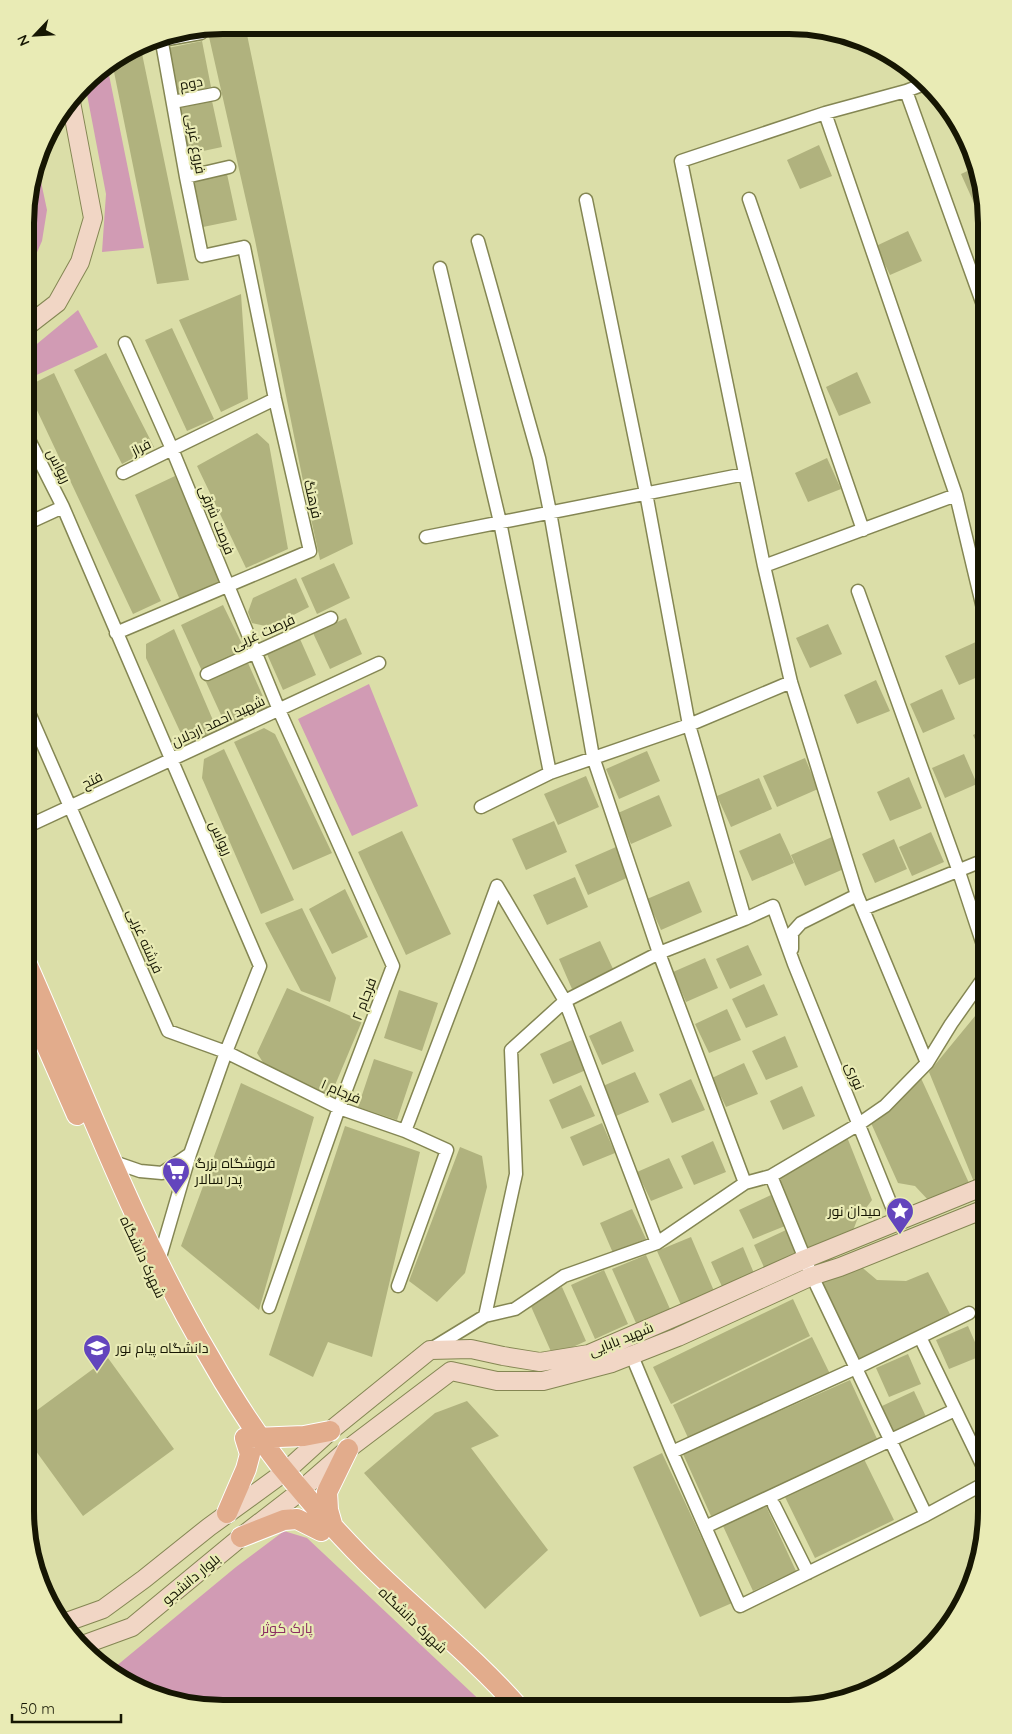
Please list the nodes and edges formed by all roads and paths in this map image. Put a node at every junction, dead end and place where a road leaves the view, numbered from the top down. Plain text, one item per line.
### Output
1 (163, 44) edge
2 (919, 86) edge
3 (906, 91) junction
4 (214, 94) dead end
5 (173, 102) junction
6 (72, 109) edge
7 (825, 112) junction
8 (229, 167) dead end
9 (186, 177) junction
10 (749, 199) dead end
11 (586, 200) dead end
12 (478, 241) dead end
13 (244, 247) joint
14 (440, 268) dead end
15 (978, 291) edge
16 (34, 321) edge
17 (125, 343) dead end
18 (275, 399) junction
19 (172, 449) junction
20 (34, 450) edge
21 (123, 473) dead end
22 (745, 474) junction
23 (646, 493) junction
24 (956, 495) junction
25 (63, 508) junction
26 (550, 512) junction
27 (34, 521) edge
28 (500, 522) junction
29 (863, 530) junction
30 (426, 537) dead end
31 (764, 566) junction
32 (228, 586) junction
33 (978, 587) edge
34 (858, 591) dead end
35 (330, 618) dead end
36 (116, 633) junction
37 (255, 651) junction
38 (380, 663) dead end
39 (207, 674) dead end
40 (791, 682) junction
41 (279, 710) junction
42 (34, 724) edge
43 (689, 725) junction
44 (593, 757) junction
45 (170, 760) junction
46 (550, 773) junction
47 (70, 806) junction
48 (480, 807) dead end
49 (34, 823) edge
50 (978, 862) edge
51 (958, 869) junction
52 (857, 895) junction
53 (863, 909) junction
54 (745, 919) junction
55 (978, 929) edge
56 (659, 953) junction
57 (791, 956) junction
58 (34, 981) edge
59 (978, 986) edge
60 (565, 1001) junction
61 (34, 1017) edge
62 (226, 1052) junction
63 (927, 1063) junction
64 (339, 1108) junction
65 (859, 1124) junction
66 (405, 1131) junction
67 (190, 1154) junction
68 (111, 1161) junction
69 (771, 1176) junction
70 (745, 1183) junction
71 (978, 1189) edge
72 (978, 1212) edge
73 (898, 1222) junction
74 (657, 1243) junction
75 (805, 1260) junction
76 (158, 1264) junction
77 (812, 1276) junction
78 (398, 1286) dead end
79 (269, 1307) dead end
80 (969, 1313) dead end
81 (485, 1316) junction
82 (920, 1337) junction
83 (430, 1350) junction
84 (632, 1356) junction
85 (856, 1368) junction
86 (955, 1410) junction
87 (330, 1431) junction
88 (253, 1438) junction
89 (890, 1441) junction
90 (348, 1449) junction
91 (672, 1452) junction
92 (978, 1457) edge
93 (281, 1474) junction
94 (978, 1487) edge
95 (297, 1493) junction
96 (774, 1504) dead end
97 (227, 1513) junction
98 (926, 1515) junction
99 (705, 1527) junction
100 (327, 1528) junction
101 (241, 1537) junction
102 (808, 1573) junction
103 (103, 1609) junction
104 (69, 1621) edge
105 (112, 1635) junction
106 (88, 1643) edge
107 (498, 1700) edge
108 (512, 1700) edge

1 - 5 street, فروغ غربی
2 - 3 street
3 - 7 street
3 - 15 street
4 - 5 street, دوم
5 - 9 street, فروغ غربی
6 - 16 main road
7 - 22 street
7 - 24 street
8 - 9 street
9 - 13 street, فروغ غربی
10 - 29 street
11 - 23 street
12 - 26 street
13 - 18 street, فرهنگ
14 - 28 street
17 - 19 street, فرصت شرقی
18 - 19 street, فراز
18 - 32 street, فرهنگ
19 - 21 street, فراز
19 - 32 street, فرصت شرقی
20 - 25 street, ریواس
22 - 23 street
22 - 31 street
23 - 26 street
23 - 43 street
24 - 29 street
24 - 33 street
25 - 27 street
25 - 36 street, ریواس
26 - 28 street
26 - 44 street
28 - 30 street
28 - 46 street
29 - 31 street
31 - 40 street
32 - 36 street, فرهنگ
32 - 37 street, فرصت شرقی
34 - 51 street
35 - 37 street, فرصت غربی
36 - 45 street, ریواس
37 - 39 street, فرصت غربی
37 - 41 street, فرصت شرقی
38 - 41 street
40 - 43 street
40 - 52 street
41 - 45 street, شهید احمد اردلان
41 - 64 street, فرجام ۲
42 - 47 street, فرشته غربی
43 - 44 street
43 - 54 street
44 - 46 street
44 - 56 street
45 - 47 street, فتح
45 - 62 street, ریواس
46 - 48 street
47 - 49 street, فتح
47 - 62 street, فرشته غربی
50 - 51 street
51 - 53 street
51 - 55 street
52 - 53 street
52 - 57 street
53 - 63 street
54 - 56 street
54 - 57 street, نوری
56 - 60 street
56 - 70 street
57 - 65 street, نوری
58 - 68 main road
59 - 63 street
60 - 66 street
60 - 74 street
60 - 81 street
61 - 88 main road, شهرک دانشگاه
62 - 64 street, فرجام ۱
62 - 67 street, ریواس
63 - 65 street
64 - 66 street, فرجام ۱
64 - 79 street, فرجام ۲
65 - 69 street
65 - 73 street, نوری
66 - 78 street, فرجام ۱
67 - 68 street
67 - 76 street, ریواس
68 - 76 main road
69 - 70 street
69 - 75 street
70 - 74 street
71 - 73 main road, شهید بابایی
72 - 77 main road, شهید بابایی
73 - 75 main road, شهید بابایی
74 - 81 street
75 - 77 street
75 - 83 main road, شهید بابایی
76 - 88 main road
77 - 84 main road, شهید بابایی
77 - 85 street
80 - 82 street
81 - 83 street
82 - 85 street
82 - 86 street
83 - 87 main road
84 - 90 main road, شهید بابایی
84 - 91 street
85 - 89 street
85 - 91 street
86 - 89 street
86 - 92 street
87 - 88 main road
87 - 93 main road
88 - 93 main road
88 - 97 main road
89 - 98 street
89 - 99 street
90 - 95 main road, شهید بابایی
90 - 100 main road
91 - 99 street
93 - 95 main road
93 - 97 main road, بلوار دانشجو
94 - 98 street
95 - 100 main road
95 - 101 main road, بلوار دانشجو
96 - 102 street
97 - 103 main road, بلوار دانشجو
98 - 102 street
99 - 102 street
100 - 101 main road
100 - 107 main road, شهرک دانشگاه
100 - 108 main road
101 - 105 main road, بلوار دانشجو
103 - 104 main road, بلوار دانشجو
103 - 105 main road
105 - 106 main road, بلوار دانشجو

